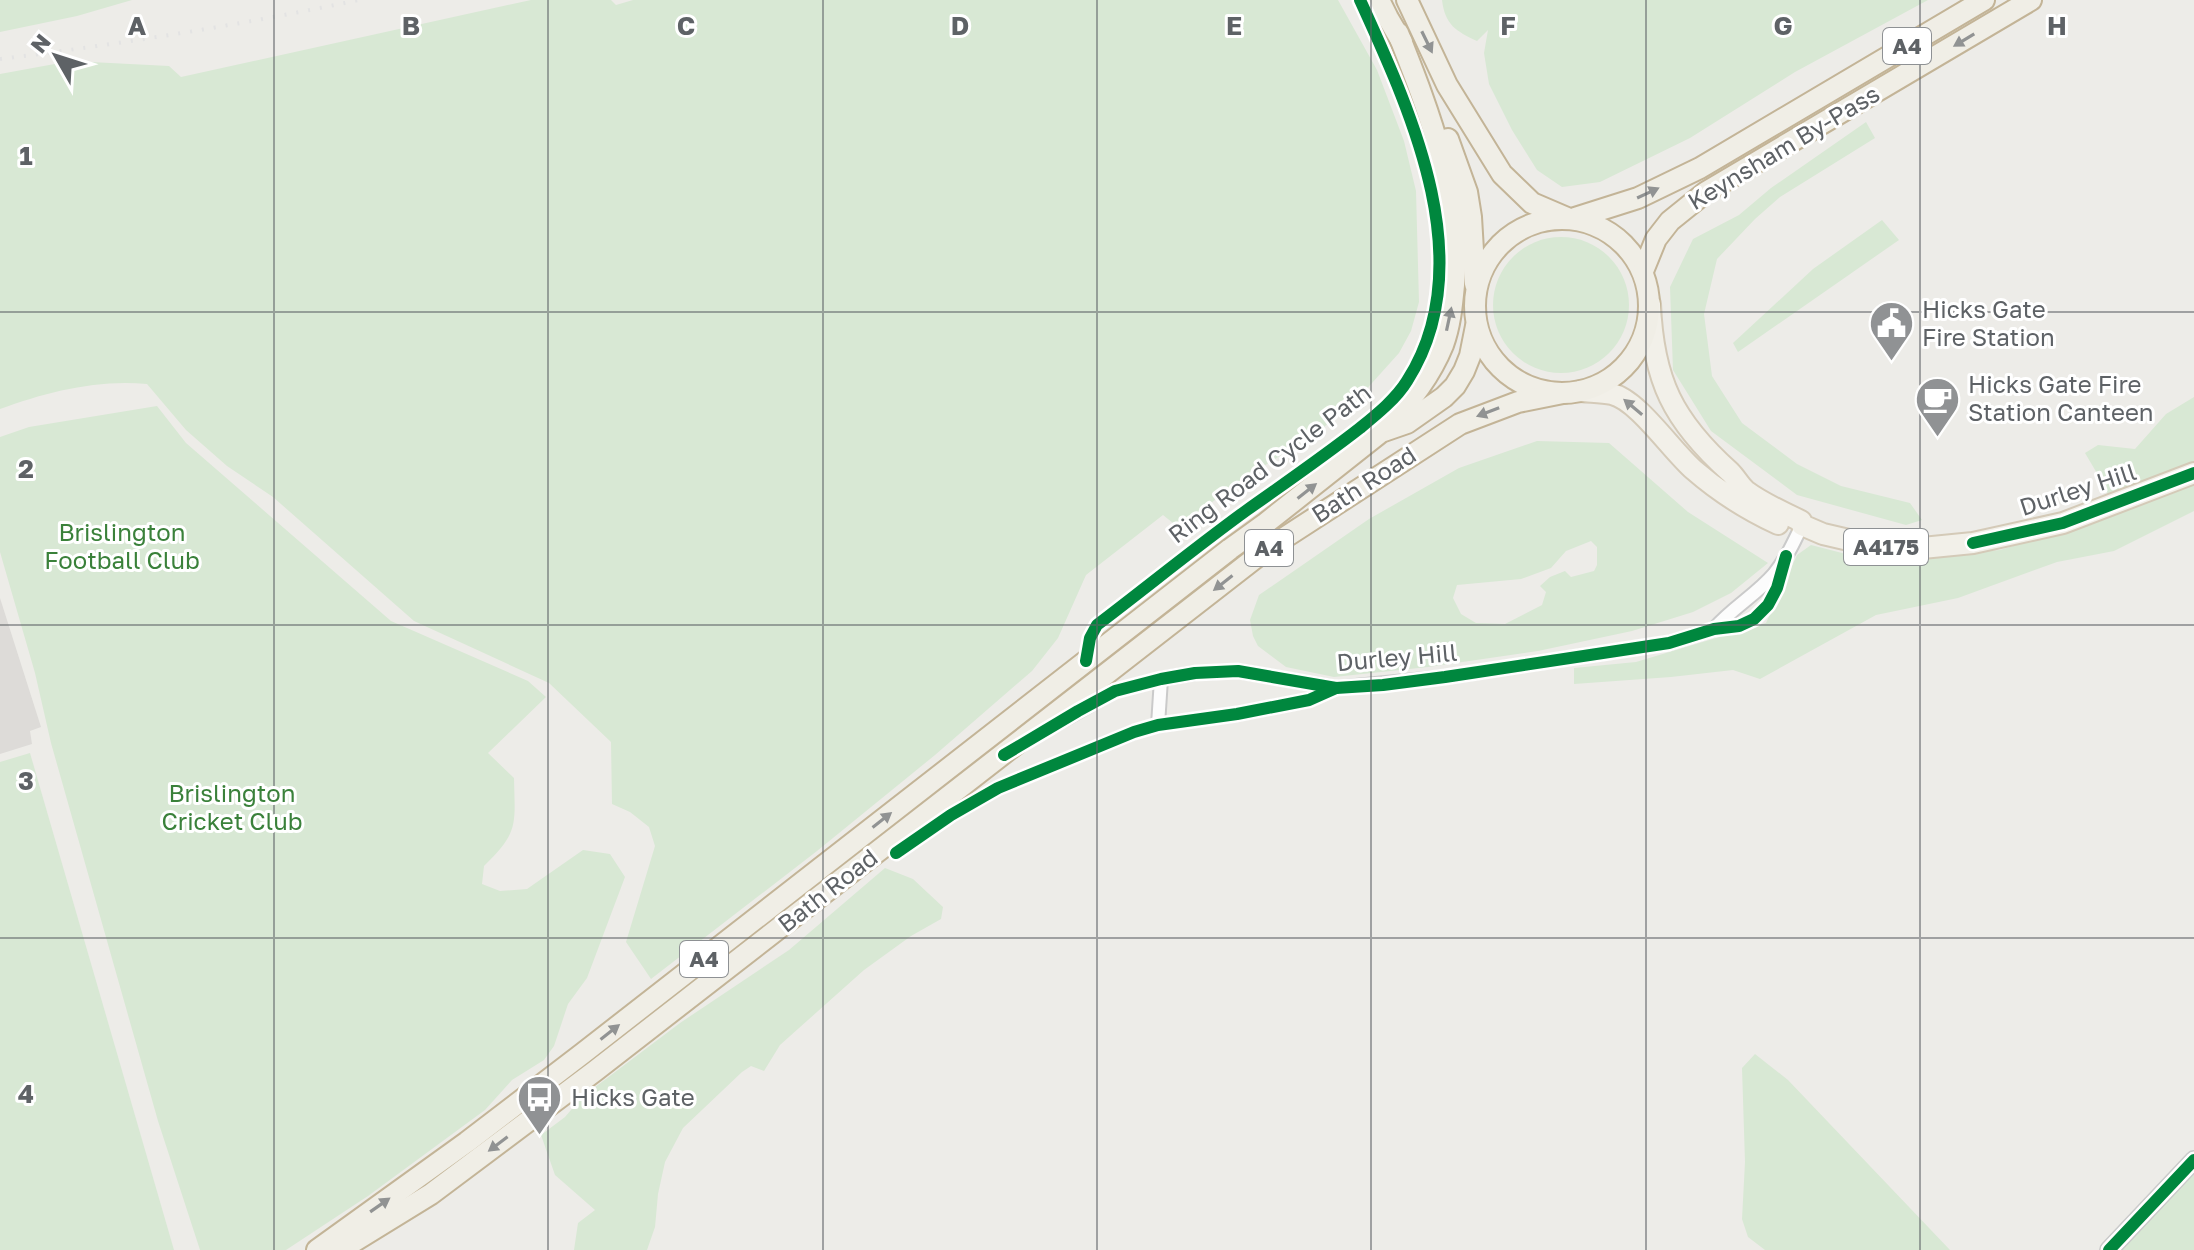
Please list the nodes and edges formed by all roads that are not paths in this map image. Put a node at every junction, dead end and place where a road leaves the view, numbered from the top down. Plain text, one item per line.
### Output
1 (1379, 0) edge
2 (1407, 0) edge
3 (1984, 0) edge
4 (2031, 0) edge
5 (1398, 33) junction
6 (1571, 218) junction
7 (1643, 271) junction
8 (1475, 292) junction
9 (1650, 304) junction
10 (1476, 326) junction
11 (1572, 392) junction
12 (1381, 432) junction
13 (2194, 473) edge
14 (1802, 525) junction
15 (1786, 556) junction
16 (1714, 629) junction
17 (1161, 679) junction
18 (1336, 688) junction
19 (1158, 725) junction
20 (1004, 755) junction
21 (896, 853) dead end
22 (582, 1054) junction
23 (595, 1071) junction
24 (2194, 1160) edge
25 (317, 1250) edge
26 (340, 1250) edge
27 (2109, 1250) edge

1 - 5 highway
2 -> 6 highway
6 -> 3 highway, Keynsham By-Pass / A4
4 -> 7 highway, Keynsham By-Pass / A4
5 - 8 highway
12 -> 5 highway
6 - 7 highway
6 - 8 highway
7 - 9 highway
8 - 10 highway
9 - 11 highway
9 - 14 main road, A4175
10 - 11 highway
10 - 12 highway, Bath Road / A4
14 -> 11 main road, A4175
11 -> 20 highway, Bath Road / A4
22 -> 12 highway, Bath Road / A4
13 - 14 main road, Durley Hill / A4175
14 - 15 street, Durley Hill
15 - 16 street, Durley Hill
15 - 16 street, Durley Hill
16 - 18 street, Durley Hill
17 - 18 street, Durley Hill
17 - 19 street
17 - 20 street, Durley Hill
18 - 19 street
19 - 21 street
20 - 23 highway, Bath Road / A4
22 - 23 highway
25 -> 22 highway, Bath Road / A4
23 -> 26 highway, Bath Road / A4
24 - 27 street

